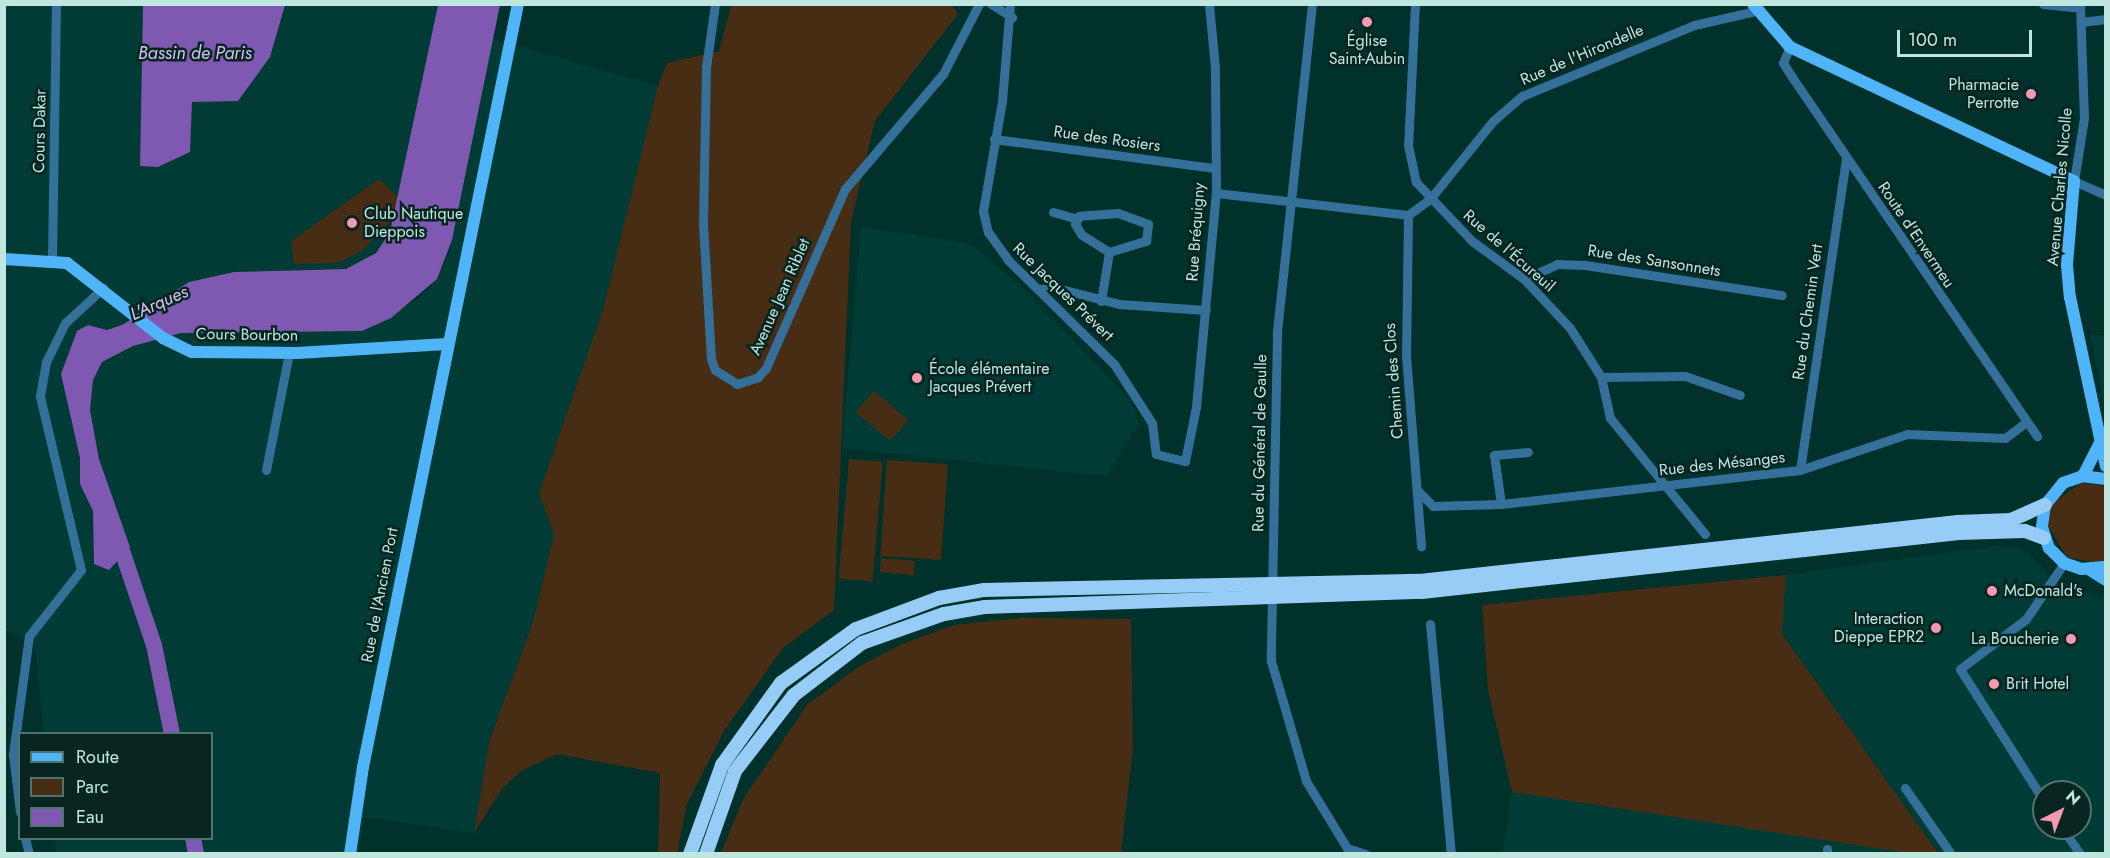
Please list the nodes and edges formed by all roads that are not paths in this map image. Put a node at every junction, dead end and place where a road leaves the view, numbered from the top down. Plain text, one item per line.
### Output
1 (56, 4) edge
2 (518, 4) edge
3 (715, 4) edge
4 (980, 4) edge
5 (991, 4) edge
6 (1010, 4) edge
7 (1209, 4) edge
8 (1312, 4) edge
9 (1414, 4) edge
10 (2043, 4) edge
11 (2080, 6) edge
12 (1754, 8) edge
13 (1012, 17) junction
14 (2106, 19) edge
15 (2081, 22) junction
16 (1790, 47) junction
17 (994, 139) junction
18 (1846, 159) junction
19 (1215, 168) junction
20 (2074, 181) junction
21 (1215, 194) junction
22 (2106, 195) edge
23 (1430, 199) junction
24 (1290, 206) junction
25 (1053, 212) dead end
26 (1408, 215) junction
27 (1077, 219) junction
28 (1108, 252) junction
29 (52, 258) junction
30 (4, 259) edge
31 (1524, 279) junction
32 (103, 288) junction
33 (1041, 289) junction
34 (1782, 295) dead end
35 (1101, 301) junction
36 (1206, 310) junction
37 (447, 344) junction
38 (288, 353) junction
39 (1601, 377) junction
40 (1740, 395) dead end
41 (2025, 423) junction
42 (2037, 436) dead end
43 (2101, 441) junction
44 (1528, 452) dead end
45 (1185, 461) joint
46 (2106, 466) edge
47 (266, 470) dead end
48 (1800, 470) junction
49 (2083, 476) junction
50 (2106, 479) edge
51 (1664, 485) junction
52 (1418, 491) junction
53 (1500, 504) junction
54 (2045, 505) junction
55 (1705, 534) dead end
56 (2044, 538) junction
57 (1421, 546) dead end
58 (2064, 563) junction
59 (2106, 567) edge
60 (2090, 570) junction
61 (2106, 580) edge
62 (1282, 591) junction
63 (1260, 592) junction
64 (1430, 624) dead end
65 (2032, 783) edge
66 (1905, 788) dead end
67 (18, 795) edge
68 (2070, 840) edge
69 (350, 854) edge
70 (690, 854) edge
71 (706, 854) edge
72 (1366, 854) edge
73 (1451, 854) edge
74 (1951, 854) edge
75 (2080, 854) edge

1 - 29 street, Cours Dakar
2 - 37 main road, Rue de l'Ancien Port
3 - 4 street, Avenue Jean Riblet
5 - 13 street
6 - 13 street, Rue Jacques Prévert
7 - 19 street, Rue Bréquigny
8 - 24 street, Rue du Général de Gaulle
9 - 23 street, Rue de l'Écureuil
10 - 11 street
11 - 15 street, Avenue Charles Nicolle
12 - 16 main road
12 - 23 street, Rue de l'Hirondelle
13 - 17 street, Rue Jacques Prévert
14 - 15 street
15 - 20 street, Avenue Charles Nicolle
16 - 18 street, Route d'Envermeu
16 - 20 main road
17 - 19 street, Rue des Rosiers
17 - 33 street, Rue Jacques Prévert
18 - 41 street, Route d'Envermeu
18 - 48 street, Rue du Chemin Vert
19 - 21 street, Rue Bréquigny
20 - 22 street
20 - 43 main road, Avenue Charles Nicolle
21 - 24 street
21 - 36 street, Rue Bréquigny
23 - 26 street, Rue de l'Hirondelle
23 - 31 street, Rue de l'Écureuil
24 - 26 street
24 - 72 street, Rue du Général de Gaulle
25 - 27 street
26 - 52 street, Chemin des Clos
27 - 28 street
27 - 28 street
28 - 35 street
29 - 30 main road
29 - 32 main road, Cours Bourbon
31 - 34 street, Rue des Sansonnets
31 - 39 street, Rue de l'Écureuil
32 - 38 main road, Cours Bourbon
32 - 67 street
33 - 35 street
33 - 45 street, Rue Jacques Prévert
35 - 36 street
36 - 45 street, Rue Bréquigny
37 - 38 main road, Cours Bourbon
37 - 69 main road, Rue de l'Ancien Port
38 - 47 street
39 - 40 street
39 - 51 street, Rue de l'Écureuil
41 - 42 street, Route d'Envermeu
41 - 48 street, Rue des Mésanges
43 - 46 main road, Avenue Charles Nicolle
43 - 49 main road
44 - 53 street
48 - 51 street, Rue des Mésanges
49 - 50 main road
49 - 54 main road
51 - 53 street, Rue des Mésanges
51 - 55 street, Rue de l'Écureuil
52 - 53 street, Rue des Mésanges
52 - 57 street, Chemin des Clos
54 - 56 main road
54 - 62 highway
56 - 58 main road
56 - 62 highway
58 - 60 main road
58 - 65 street
59 - 60 main road
60 - 61 main road
62 - 63 highway
63 - 70 highway
63 - 71 highway
64 - 73 street
66 - 74 street
68 - 75 street

